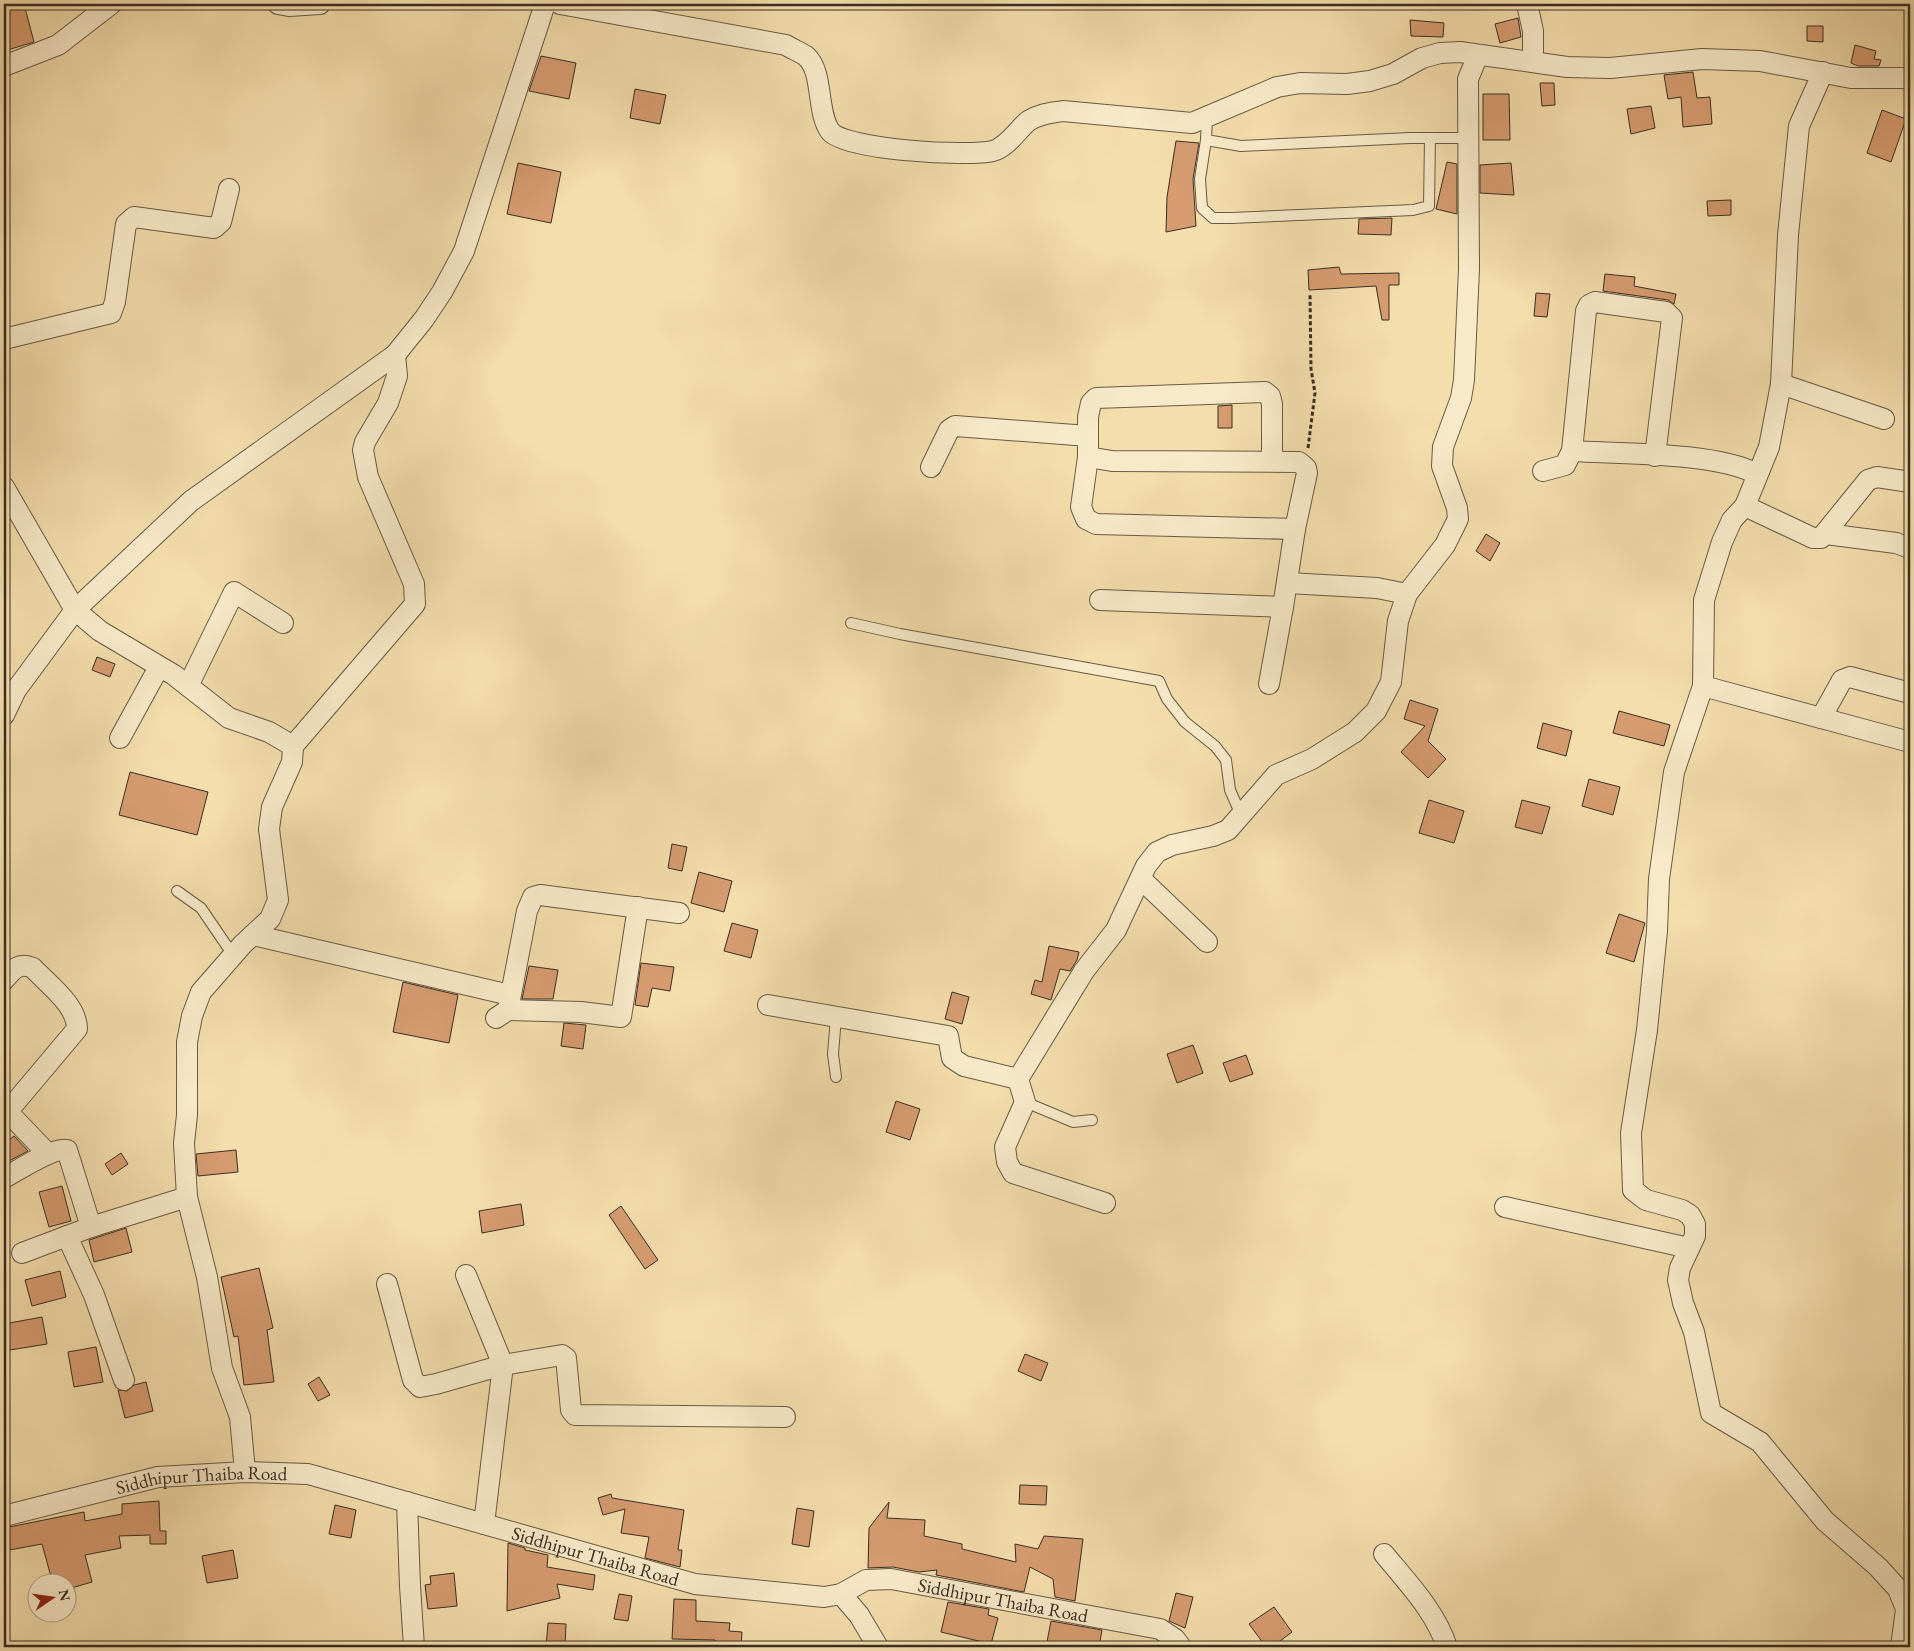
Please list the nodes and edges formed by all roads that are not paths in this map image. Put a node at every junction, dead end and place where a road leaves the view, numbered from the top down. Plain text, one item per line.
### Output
1 (111, 4) edge
2 (278, 4) edge
3 (320, 4) edge
4 (545, 4) edge
5 (560, 4) edge
6 (1527, 4) edge
7 (1478, 55) junction
8 (1533, 62) junction
9 (4, 66) edge
10 (1823, 72) junction
11 (1910, 78) edge
12 (1207, 117) junction
13 (1430, 138) junction
14 (1468, 138) junction
15 (1206, 140) junction
16 (229, 189) dead end
17 (4, 339) edge
18 (395, 355) junction
19 (1782, 384) junction
20 (1884, 419) dead end
21 (1088, 436) junction
22 (1572, 451) junction
23 (1655, 456) junction
24 (1088, 457) junction
25 (1272, 461) junction
26 (931, 467) dead end
27 (1543, 471) dead end
28 (1757, 474) junction
29 (1910, 482) edge
30 (4, 487) edge
31 (1745, 506) junction
32 (1295, 529) junction
33 (1826, 534) junction
34 (1910, 548) edge
35 (1288, 583) junction
36 (1407, 594) junction
37 (1100, 600) dead end
38 (1283, 607) junction
39 (75, 610) junction
40 (283, 623) dead end
41 (851, 623) dead end
42 (159, 667) junction
43 (1269, 684) dead end
44 (188, 686) junction
45 (1703, 686) junction
46 (10, 687) edge
47 (1910, 693) edge
48 (4, 714) edge
49 (1821, 718) junction
50 (120, 738) dead end
51 (1910, 742) edge
52 (293, 746) junction
53 (1241, 814) junction
54 (1141, 880) junction
55 (177, 891) dead end
56 (638, 907) junction
57 (679, 913) dead end
58 (253, 935) junction
59 (1207, 942) dead end
60 (233, 955) junction
61 (4, 980) edge
62 (768, 1005) dead end
63 (505, 1008) junction
64 (836, 1017) junction
65 (836, 1077) dead end
66 (1018, 1079) junction
67 (1025, 1102) junction
68 (6, 1109) edge
69 (1092, 1120) dead end
70 (48, 1154) junction
71 (4, 1178) edge
72 (187, 1196) junction
73 (1105, 1203) dead end
74 (1505, 1207) dead end
75 (92, 1227) junction
76 (68, 1236) junction
77 (1689, 1248) junction
78 (22, 1254) dead end
79 (466, 1275) dead end
80 (388, 1284) dead end
81 (503, 1365) junction
82 (124, 1380) dead end
83 (785, 1417) dead end
84 (245, 1472) junction
85 (407, 1502) junction
86 (4, 1516) edge
87 (484, 1524) junction
88 (1384, 1554) dead end
89 (841, 1594) junction
90 (414, 1647) edge
91 (878, 1647) edge
92 (1181, 1647) edge
93 (1447, 1647) edge
94 (1901, 1647) edge

1 - 9 street
2 - 3 street
4 - 18 street
5 - 12 street
6 - 8 street
7 - 8 street
7 - 12 street
7 - 14 street
8 - 10 street
10 - 11 street
10 - 19 street
12 - 15 lane
13 - 14 lane
13 - 15 lane
13 - 15 lane
14 - 36 street
16 - 17 street
18 - 39 street
18 - 52 street
19 - 20 street
19 - 28 street
21 - 24 street
21 - 25 street
21 - 26 street
22 - 23 street
22 - 23 street
22 - 27 street
23 - 28 street
24 - 25 street
24 - 32 street
25 - 32 street
28 - 31 street
29 - 33 street
30 - 39 street
31 - 33 street
31 - 45 street
32 - 35 street
33 - 34 street
35 - 36 street
35 - 38 street
36 - 53 street
37 - 38 street
38 - 43 street
39 - 42 street
39 - 46 street
40 - 44 street
41 - 53 lane
42 - 44 street
42 - 50 street
44 - 52 street
45 - 49 street
45 - 77 street
46 - 48 street
47 - 49 street
49 - 51 street
52 - 58 street
53 - 54 street
54 - 59 street
54 - 66 street
55 - 60 lane
56 - 57 street
56 - 63 street
56 - 63 street
58 - 60 street
58 - 63 street
60 - 72 street
61 - 68 street
62 - 64 street
64 - 65 lane
64 - 66 street
66 - 67 street
67 - 69 lane
67 - 73 street
68 - 70 street
70 - 71 street
70 - 75 street
72 - 75 street
72 - 84 street
74 - 77 street
75 - 76 street
76 - 78 street
76 - 82 street
77 - 94 street
79 - 81 street
80 - 81 street
81 - 83 street
81 - 87 street
84 - 85 street, Siddhipur Thaiba Road
84 - 86 street, Siddhipur Thaiba Road
85 - 87 street, Siddhipur Thaiba Road
85 - 90 street
87 - 89 street, Siddhipur Thaiba Road
88 - 93 street
89 - 91 street
89 - 92 street, Siddhipur Thaiba Road

